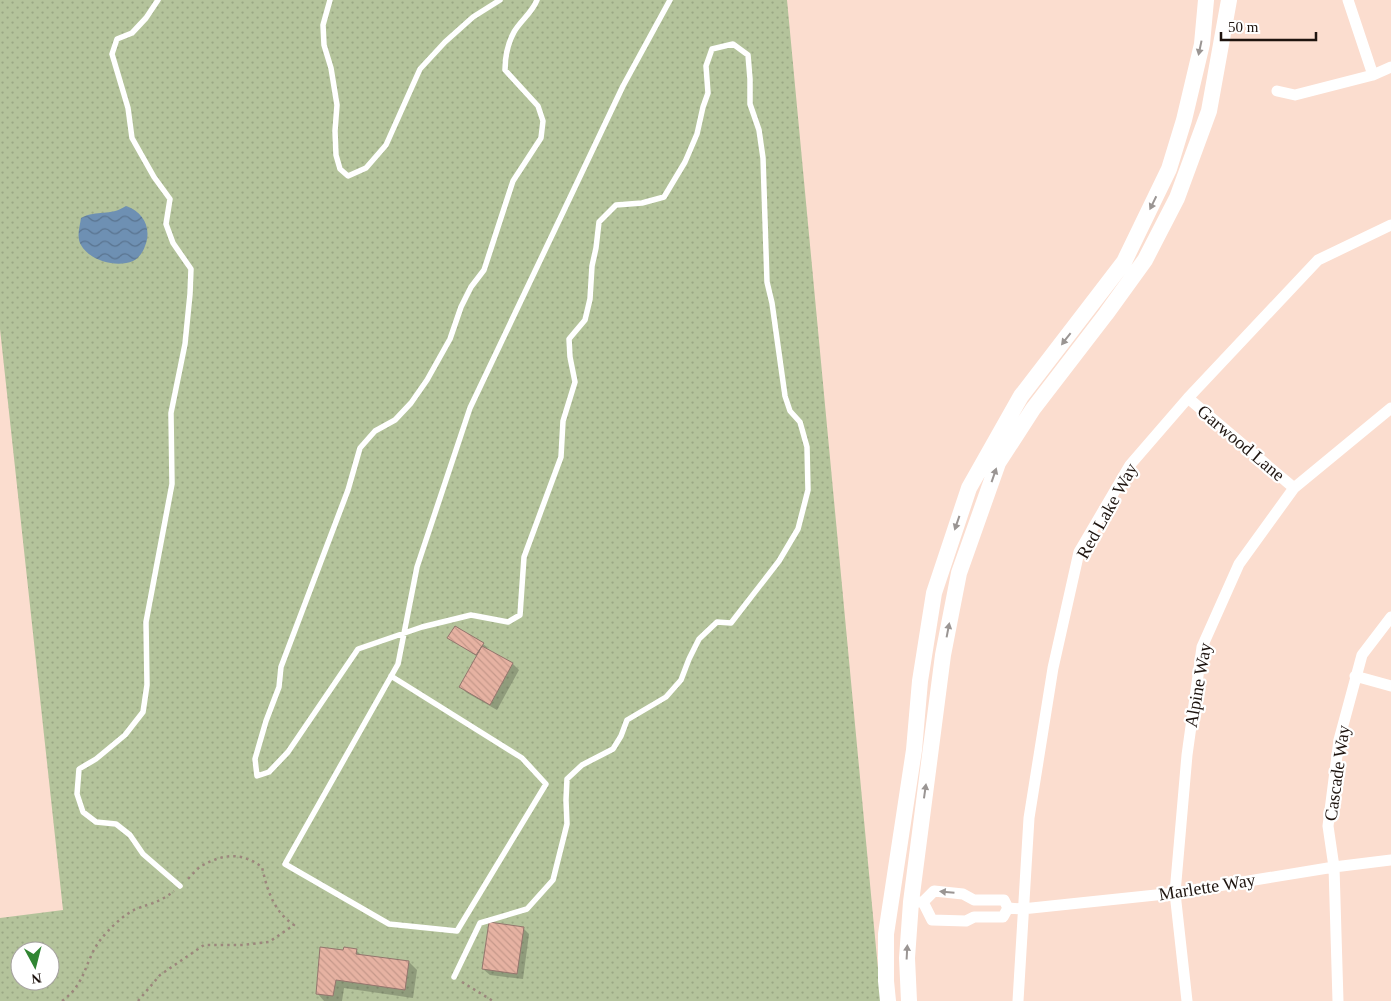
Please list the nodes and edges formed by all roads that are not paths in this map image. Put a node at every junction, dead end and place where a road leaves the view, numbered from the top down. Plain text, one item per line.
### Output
1 (158, 0) edge
2 (330, 0) edge
3 (500, 0) edge
4 (537, 0) edge
5 (670, 0) edge
6 (1206, 0) edge
7 (1230, 0) edge
8 (1348, 0) edge
9 (1391, 67) edge
10 (1373, 75) junction
11 (1277, 91) dead end
12 (1391, 224) edge
13 (1188, 398) junction
14 (1391, 408) edge
15 (1294, 488) junction
16 (1391, 617) edge
17 (404, 633) junction
18 (391, 676) junction
19 (1355, 676) junction
20 (1391, 686) edge
21 (1391, 860) edge
22 (1334, 867) junction
23 (180, 886) road end
24 (1175, 893) junction
25 (891, 900) junction
26 (974, 900) junction
27 (917, 902) junction
28 (1008, 908) junction
29 (1022, 909) junction
30 (974, 917) junction
31 (454, 977) road end
32 (888, 1001) edge
33 (909, 1001) edge
34 (1018, 1001) edge
35 (1188, 1001) edge
36 (1338, 1001) edge

1 - 23 lane
2 - 3 lane
4 - 17 lane
5 - 17 lane
6 -> 25 main road
27 -> 7 main road
8 - 10 street
9 - 10 street
10 - 11 street
12 - 13 street, Red Lake Way
13 - 15 street, Garwood Lane
13 - 29 street, Red Lake Way
14 - 15 street, Alpine Way
15 - 24 street, Alpine Way
16 - 19 street, Cascade Way
17 - 18 lane
17 - 31 lane
18 - 18 lane
19 - 20 street
19 - 22 street, Cascade Way
21 - 22 street, Marlette Way
22 - 24 street, Marlette Way
22 - 36 street, Cascade Way
24 - 29 street, Marlette Way
24 - 35 street, Alpine Way
25 - 27 main road
25 - 32 main road
26 -> 27 street
26 - 28 street
26 - 30 street
27 - 30 street
33 -> 27 main road
28 - 29 street, Marlette Way
28 - 30 street
29 - 34 street, Red Lake Way

